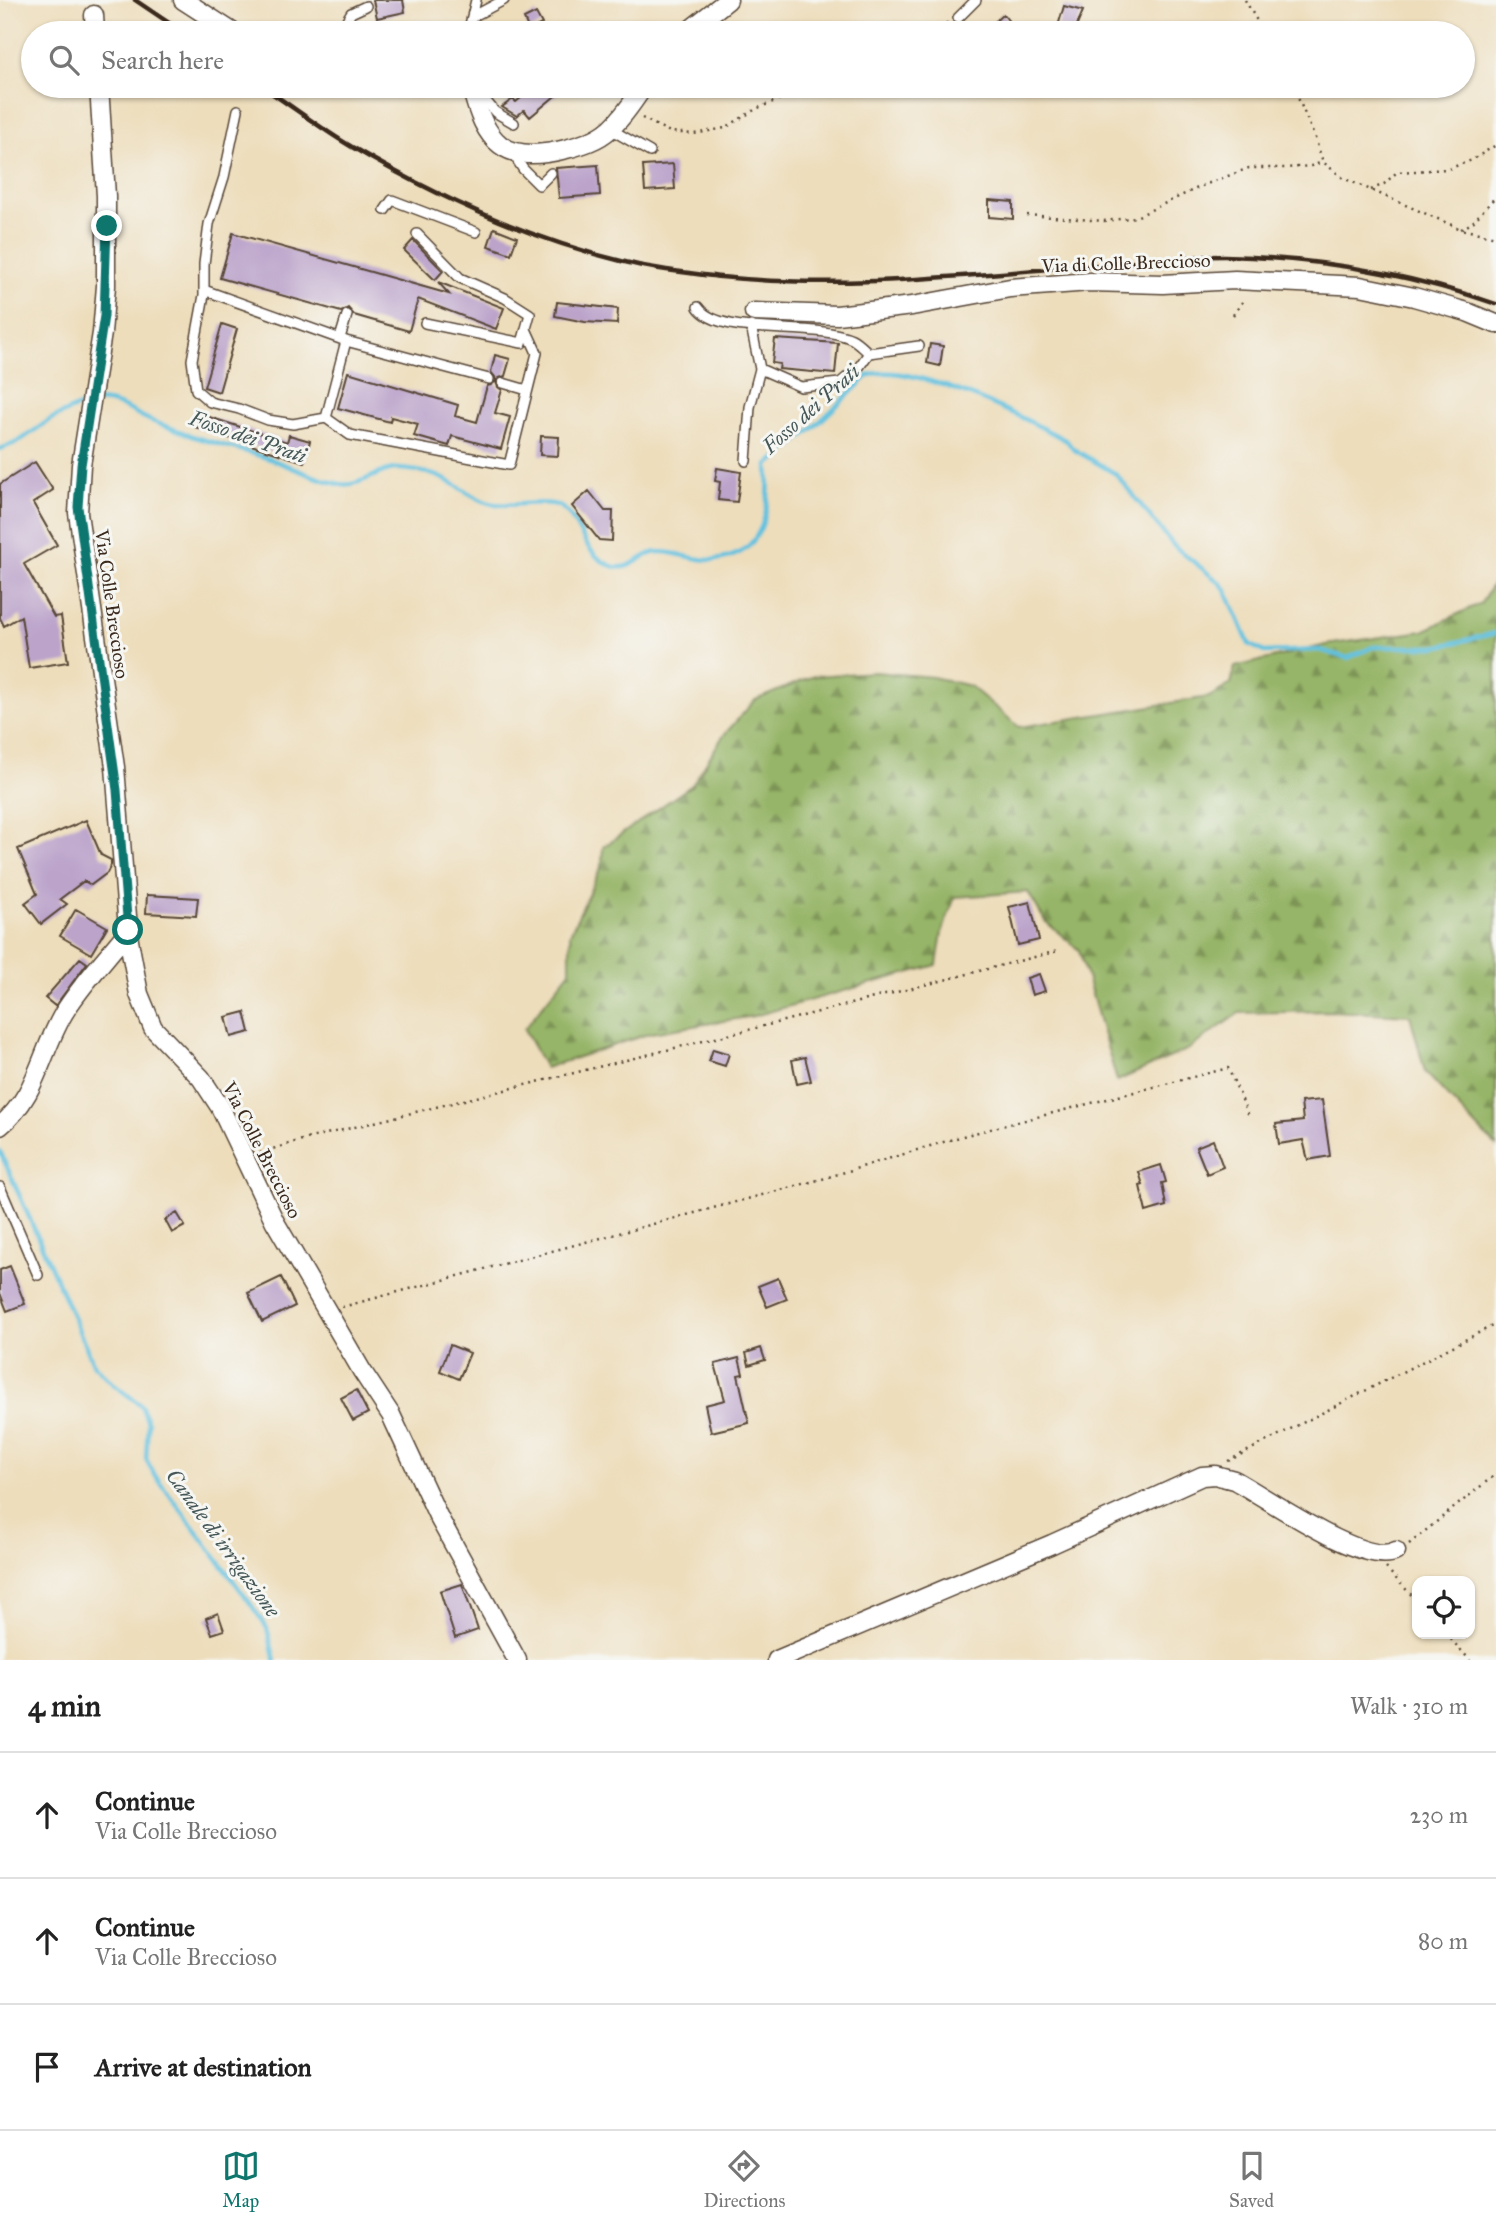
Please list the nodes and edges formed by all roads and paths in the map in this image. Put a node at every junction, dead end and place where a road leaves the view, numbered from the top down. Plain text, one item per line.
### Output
1 (183, 0) edge
2 (476, 0) edge
3 (504, 0) edge
4 (728, 0) edge
5 (976, 0) edge
6 (1245, 0) edge
7 (366, 6) dead end
8 (474, 16) junction
9 (958, 18) joint
10 (215, 21) edge
11 (346, 21) edge
12 (472, 21) edge
13 (701, 21) edge
14 (952, 21) edge
15 (1257, 21) edge
16 (100, 98) edge
17 (474, 98) edge
18 (483, 98) edge
19 (635, 98) edge
20 (783, 98) edge
21 (1298, 98) edge
22 (238, 110) dead end
23 (626, 110) junction
24 (514, 123) dead end
25 (610, 130) junction
26 (1496, 145) edge
27 (512, 152) junction
28 (650, 152) dead end
29 (1323, 162) junction
30 (551, 173) dead end
31 (1371, 190) junction
32 (1496, 196) edge
33 (385, 210) dead end
34 (1027, 215) dead end
35 (1461, 229) junction
36 (475, 232) dead end
37 (417, 233) dead end
38 (1496, 237) edge
39 (1248, 281) junction
40 (204, 290) junction
41 (698, 307) dead end
42 (346, 315) dead end
43 (1233, 315) dead end
44 (753, 319) junction
45 (425, 323) dead end
46 (1496, 324) edge
47 (526, 329) junction
48 (343, 340) junction
49 (919, 346) dead end
50 (869, 353) junction
51 (760, 369) junction
52 (489, 379) dead end
53 (503, 383) dead end
54 (527, 390) junction
55 (326, 418) junction
56 (746, 461) dead end
57 (128, 930) junction
58 (1058, 951) dead end
59 (1250, 1118) dead end
60 (0, 1125) edge
61 (245, 1158) junction
62 (0, 1187) edge
63 (38, 1275) dead end
64 (328, 1310) junction
65 (1496, 1324) edge
66 (1218, 1466) dead end
67 (1496, 1474) edge
68 (1362, 1551) junction
69 (1396, 1551) joint
70 (1412, 1596) edge
71 (1451, 1639) edge
72 (517, 1660) edge
73 (777, 1660) edge
74 (1470, 1660) edge

1 - 10 street
2 - 8 lane
3 - 8 lane
4 - 13 street
5 - 9 lane
6 - 15 path
7 - 11 lane
8 - 12 lane
9 - 14 path
16 - 57 street, Via Colle Breccioso
17 - 27 street
18 - 24 lane
19 - 23 street
20 - 23 path
21 - 29 path
22 - 40 lane
23 - 25 street
25 - 27 street
25 - 28 lane
26 - 31 path
27 - 30 lane
29 - 31 path
29 - 34 path
31 - 35 path
32 - 35 path
33 - 36 lane
35 - 38 path
37 - 47 lane
39 - 43 path
39 - 44 street, Via di Colle Breccioso
39 - 46 street, Via di Colle Breccioso
40 - 48 lane
40 - 55 lane
41 - 44 lane
42 - 48 lane
44 - 50 lane
44 - 51 lane
45 - 47 lane
47 - 54 lane
48 - 52 lane
48 - 55 lane
49 - 50 lane
50 - 51 lane
51 - 56 lane
53 - 54 lane
54 - 55 lane
57 - 60 street
57 - 61 street, Via Colle Breccioso
58 - 61 path
59 - 64 path
61 - 64 street, Via Colle Breccioso
62 - 63 lane
64 - 72 street, Via Colle Breccioso
65 - 66 path
67 - 69 path
68 - 69 street
68 - 70 path
68 - 73 street
71 - 74 path

